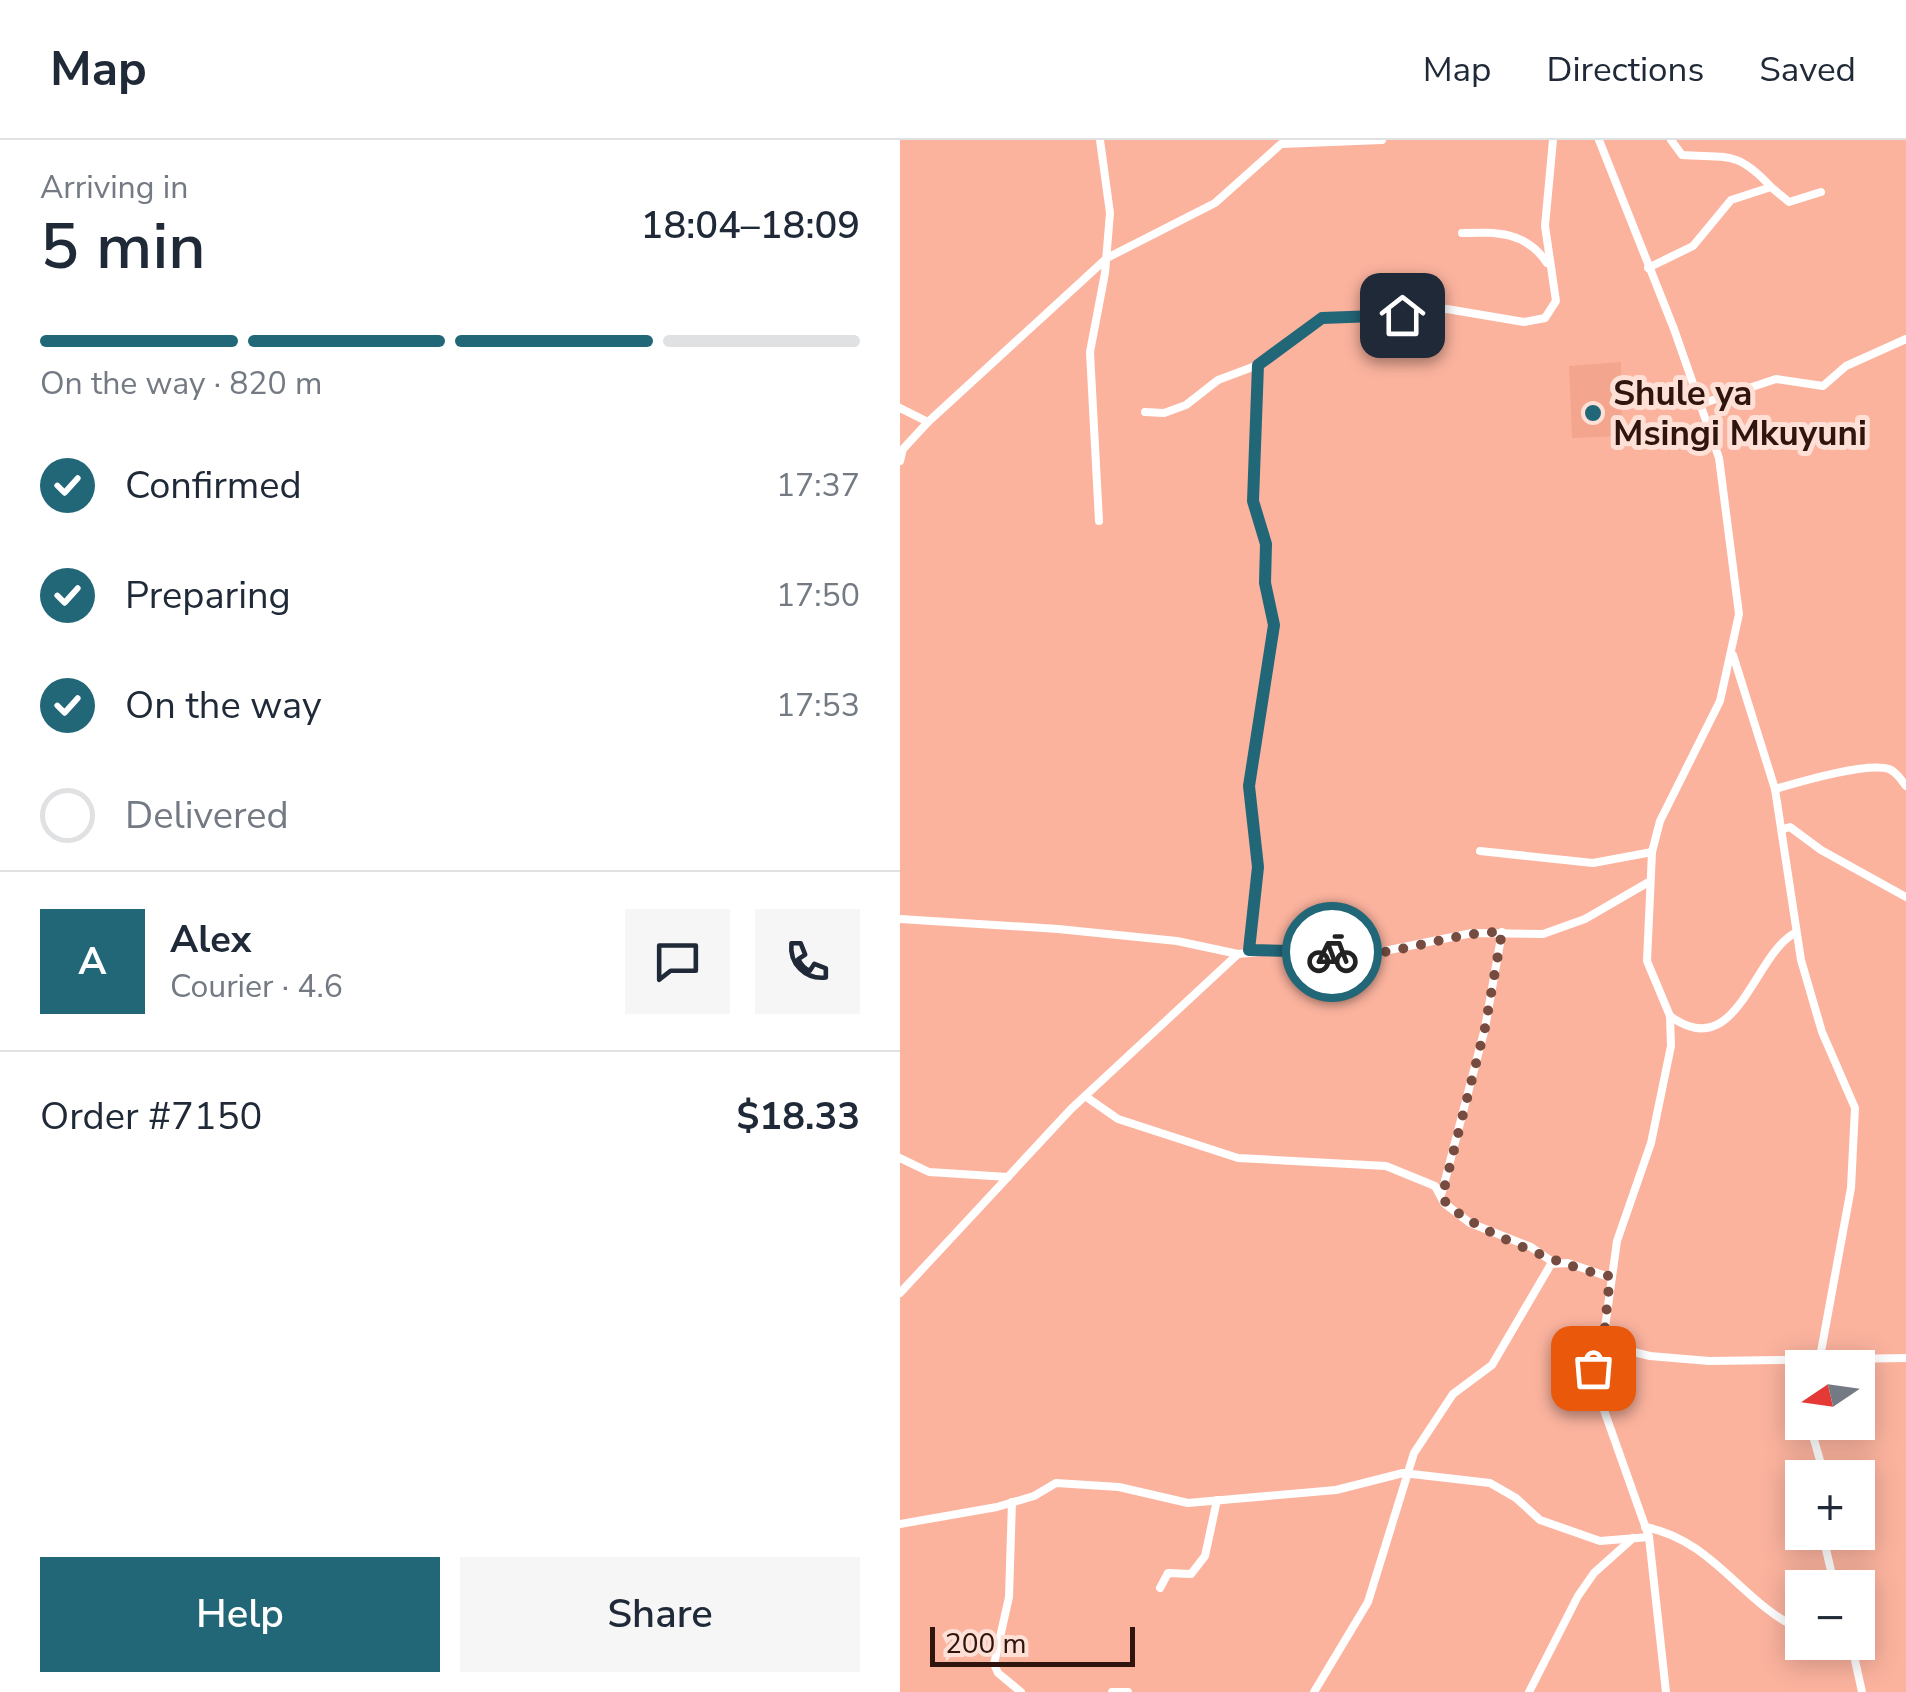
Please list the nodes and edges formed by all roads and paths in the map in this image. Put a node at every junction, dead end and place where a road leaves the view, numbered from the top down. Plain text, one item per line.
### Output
1 (1100, 140) edge
2 (1380, 140) edge
3 (1553, 140) edge
4 (1599, 140) edge
5 (1671, 140) edge
6 (1771, 187) junction
7 (1821, 192) dead end
8 (1462, 233) dead end
9 (1107, 258) junction
10 (1549, 267) junction
11 (1648, 268) junction
12 (1906, 339) edge
13 (1258, 365) junction
14 (1698, 405) junction
15 (900, 408) edge
16 (1145, 412) dead end
17 (928, 422) junction
18 (901, 450) edge
19 (900, 461) edge
20 (1099, 522) dead end
21 (1733, 654) junction
22 (1906, 786) edge
23 (1776, 789) junction
24 (1782, 829) junction
25 (1480, 852) dead end
26 (1652, 852) junction
27 (1648, 883) junction
28 (1906, 897) edge
29 (900, 919) edge
30 (1502, 932) junction
31 (1796, 933) junction
32 (1249, 950) junction
33 (1238, 954) junction
34 (1670, 1016) junction
35 (1085, 1096) junction
36 (900, 1158) edge
37 (1008, 1177) junction
38 (1442, 1192) junction
39 (1555, 1263) junction
40 (1610, 1276) junction
41 (900, 1293) edge
42 (1601, 1344) junction
43 (1821, 1350) edge
44 (1906, 1358) edge
45 (1875, 1360) edge
46 (1785, 1362) edge
47 (1407, 1474) junction
48 (1217, 1500) junction
49 (1012, 1502) junction
50 (900, 1524) edge
51 (1647, 1532) junction
52 (1634, 1538) junction
53 (1160, 1588) dead end
54 (1785, 1623) edge
55 (1858, 1660) edge
56 (1021, 1692) edge
57 (1112, 1692) edge
58 (1128, 1692) edge
59 (1314, 1692) edge
60 (1530, 1692) edge
61 (1666, 1692) edge
62 (1862, 1692) edge

1 - 9 street
2 - 9 street
3 - 10 street
4 - 11 street
5 - 6 street
6 - 7 street
6 - 11 street
8 - 10 street
9 - 17 street
9 - 20 street
10 - 13 street
11 - 14 street
12 - 14 street
13 - 16 street
13 - 32 street
14 - 21 street
15 - 17 street
17 - 18 street
18 - 19 street
21 - 23 street
21 - 26 street
22 - 23 street
23 - 24 street
24 - 28 street
24 - 31 street
25 - 26 street
26 - 27 street
27 - 30 street
27 - 34 street
29 - 33 street
30 - 32 street
30 - 38 street
31 - 34 street
31 - 43 street
32 - 33 street
33 - 35 street
34 - 40 street
35 - 37 street
35 - 38 street
36 - 37 street
37 - 41 street
38 - 39 street
39 - 40 street
39 - 47 street
40 - 42 street
42 - 46 street
42 - 51 street
44 - 45 street
47 - 48 street
47 - 52 street
47 - 59 street
48 - 49 street
48 - 53 street
49 - 50 street
49 - 56 street
51 - 52 street
51 - 54 street
51 - 61 street
52 - 60 street
55 - 62 street
57 - 58 street

